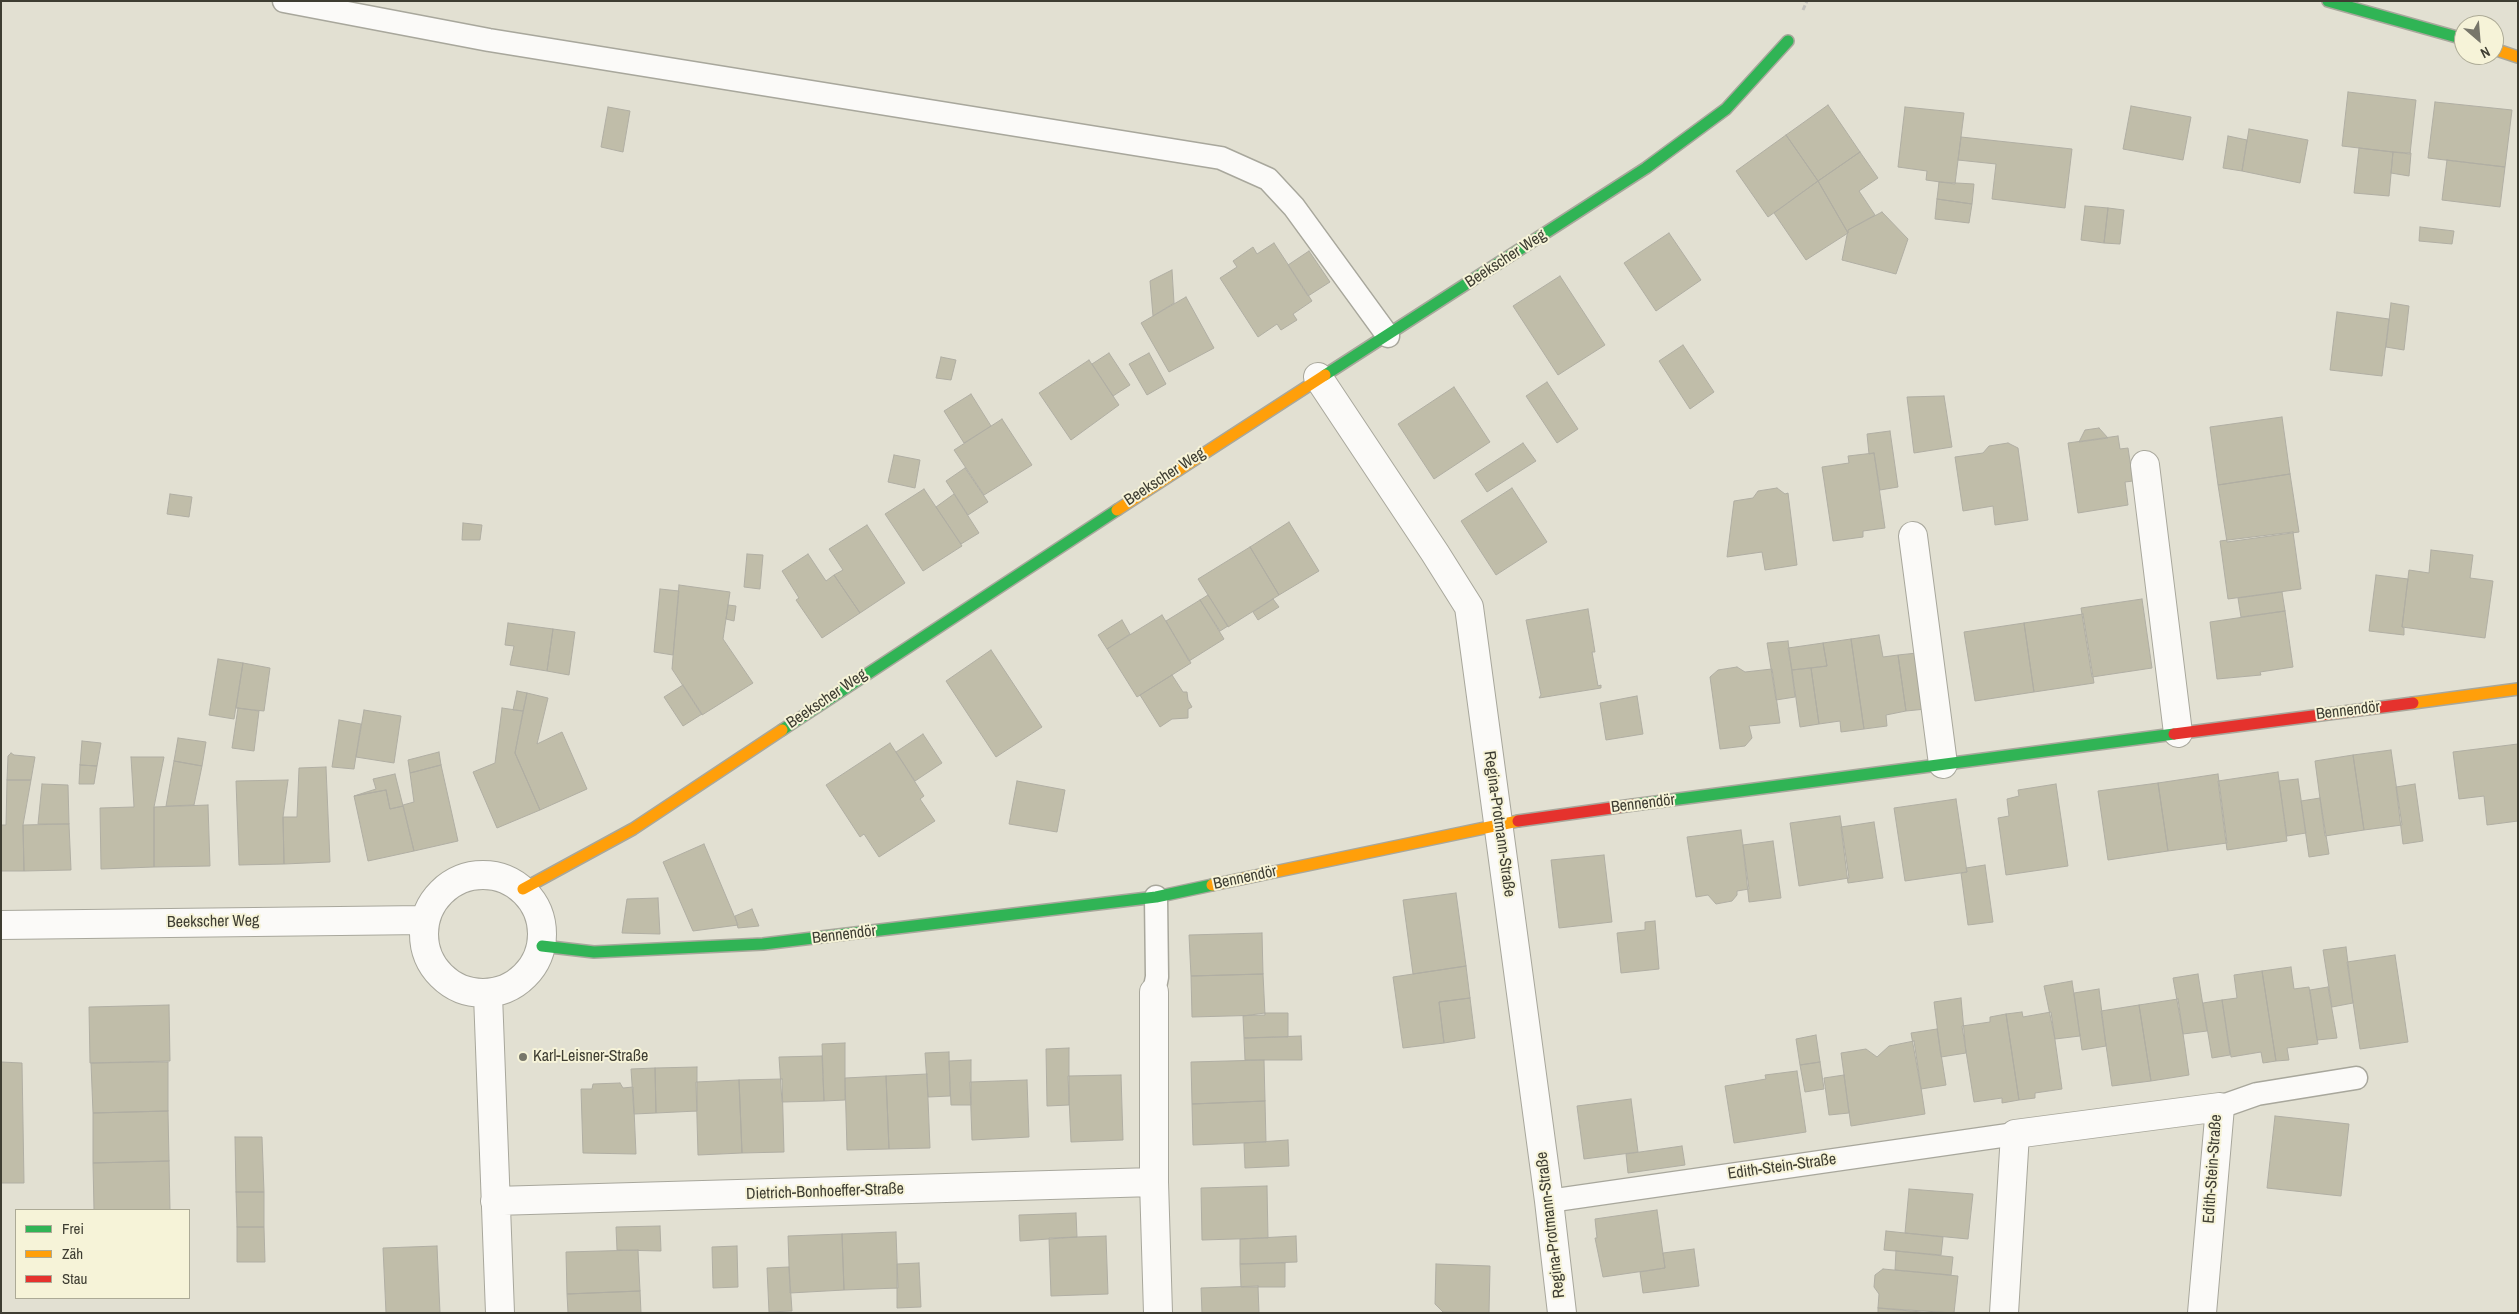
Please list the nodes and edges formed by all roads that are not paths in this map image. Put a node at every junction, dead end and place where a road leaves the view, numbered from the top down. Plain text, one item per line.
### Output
1 (284, 1) edge
2 (2328, 1) edge
3 (2454, 36) edge
4 (1788, 41) dead end
5 (2504, 53) edge
6 (2518, 58) edge
7 (1388, 336) junction
8 (1318, 377) junction
9 (2145, 465) dead end
10 (1913, 536) dead end
11 (2518, 689) edge
12 (2178, 733) junction
13 (1943, 764) junction
14 (1499, 823) junction
15 (523, 889) junction
16 (1156, 897) junction
17 (424, 920) junction
18 (1, 925) edge
19 (542, 946) junction
20 (1154, 992) joint
21 (488, 995) junction
22 (2356, 1078) dead end
23 (2220, 1107) junction
24 (2015, 1134) junction
25 (1154, 1182) junction
26 (495, 1201) junction
27 (1550, 1201) junction
28 (500, 1313) edge
29 (1158, 1313) edge
30 (1562, 1313) edge
31 (2004, 1313) edge
32 (2202, 1313) edge

1 - 7 lane
2 - 3 street
4 - 7 street, Beekscher Weg
5 - 6 street
7 - 8 street, Beekscher Weg
8 - 14 street, Regina-Protmann-Straße
8 - 15 street, Beekscher Weg
9 - 12 street
10 - 13 street
11 - 12 street, Bennendör
12 - 13 street, Bennendör
13 - 14 street, Bennendör
14 - 16 street, Bennendör
14 - 27 street, Regina-Protmann-Straße
15 - 17 street
15 - 19 street
16 - 19 street, Bennendör
16 - 20 lane
17 - 18 street, Beekscher Weg
17 - 21 street
19 - 21 street
20 - 25 street
21 - 26 street
22 - 23 lane
23 - 24 street, Edith-Stein-Straße
23 - 32 street, Edith-Stein-Straße
24 - 27 lane, Edith-Stein-Straße
24 - 31 street
25 - 26 street, Dietrich-Bonhoeffer-Straße
25 - 29 street
26 - 28 street
27 - 30 street, Regina-Protmann-Straße

